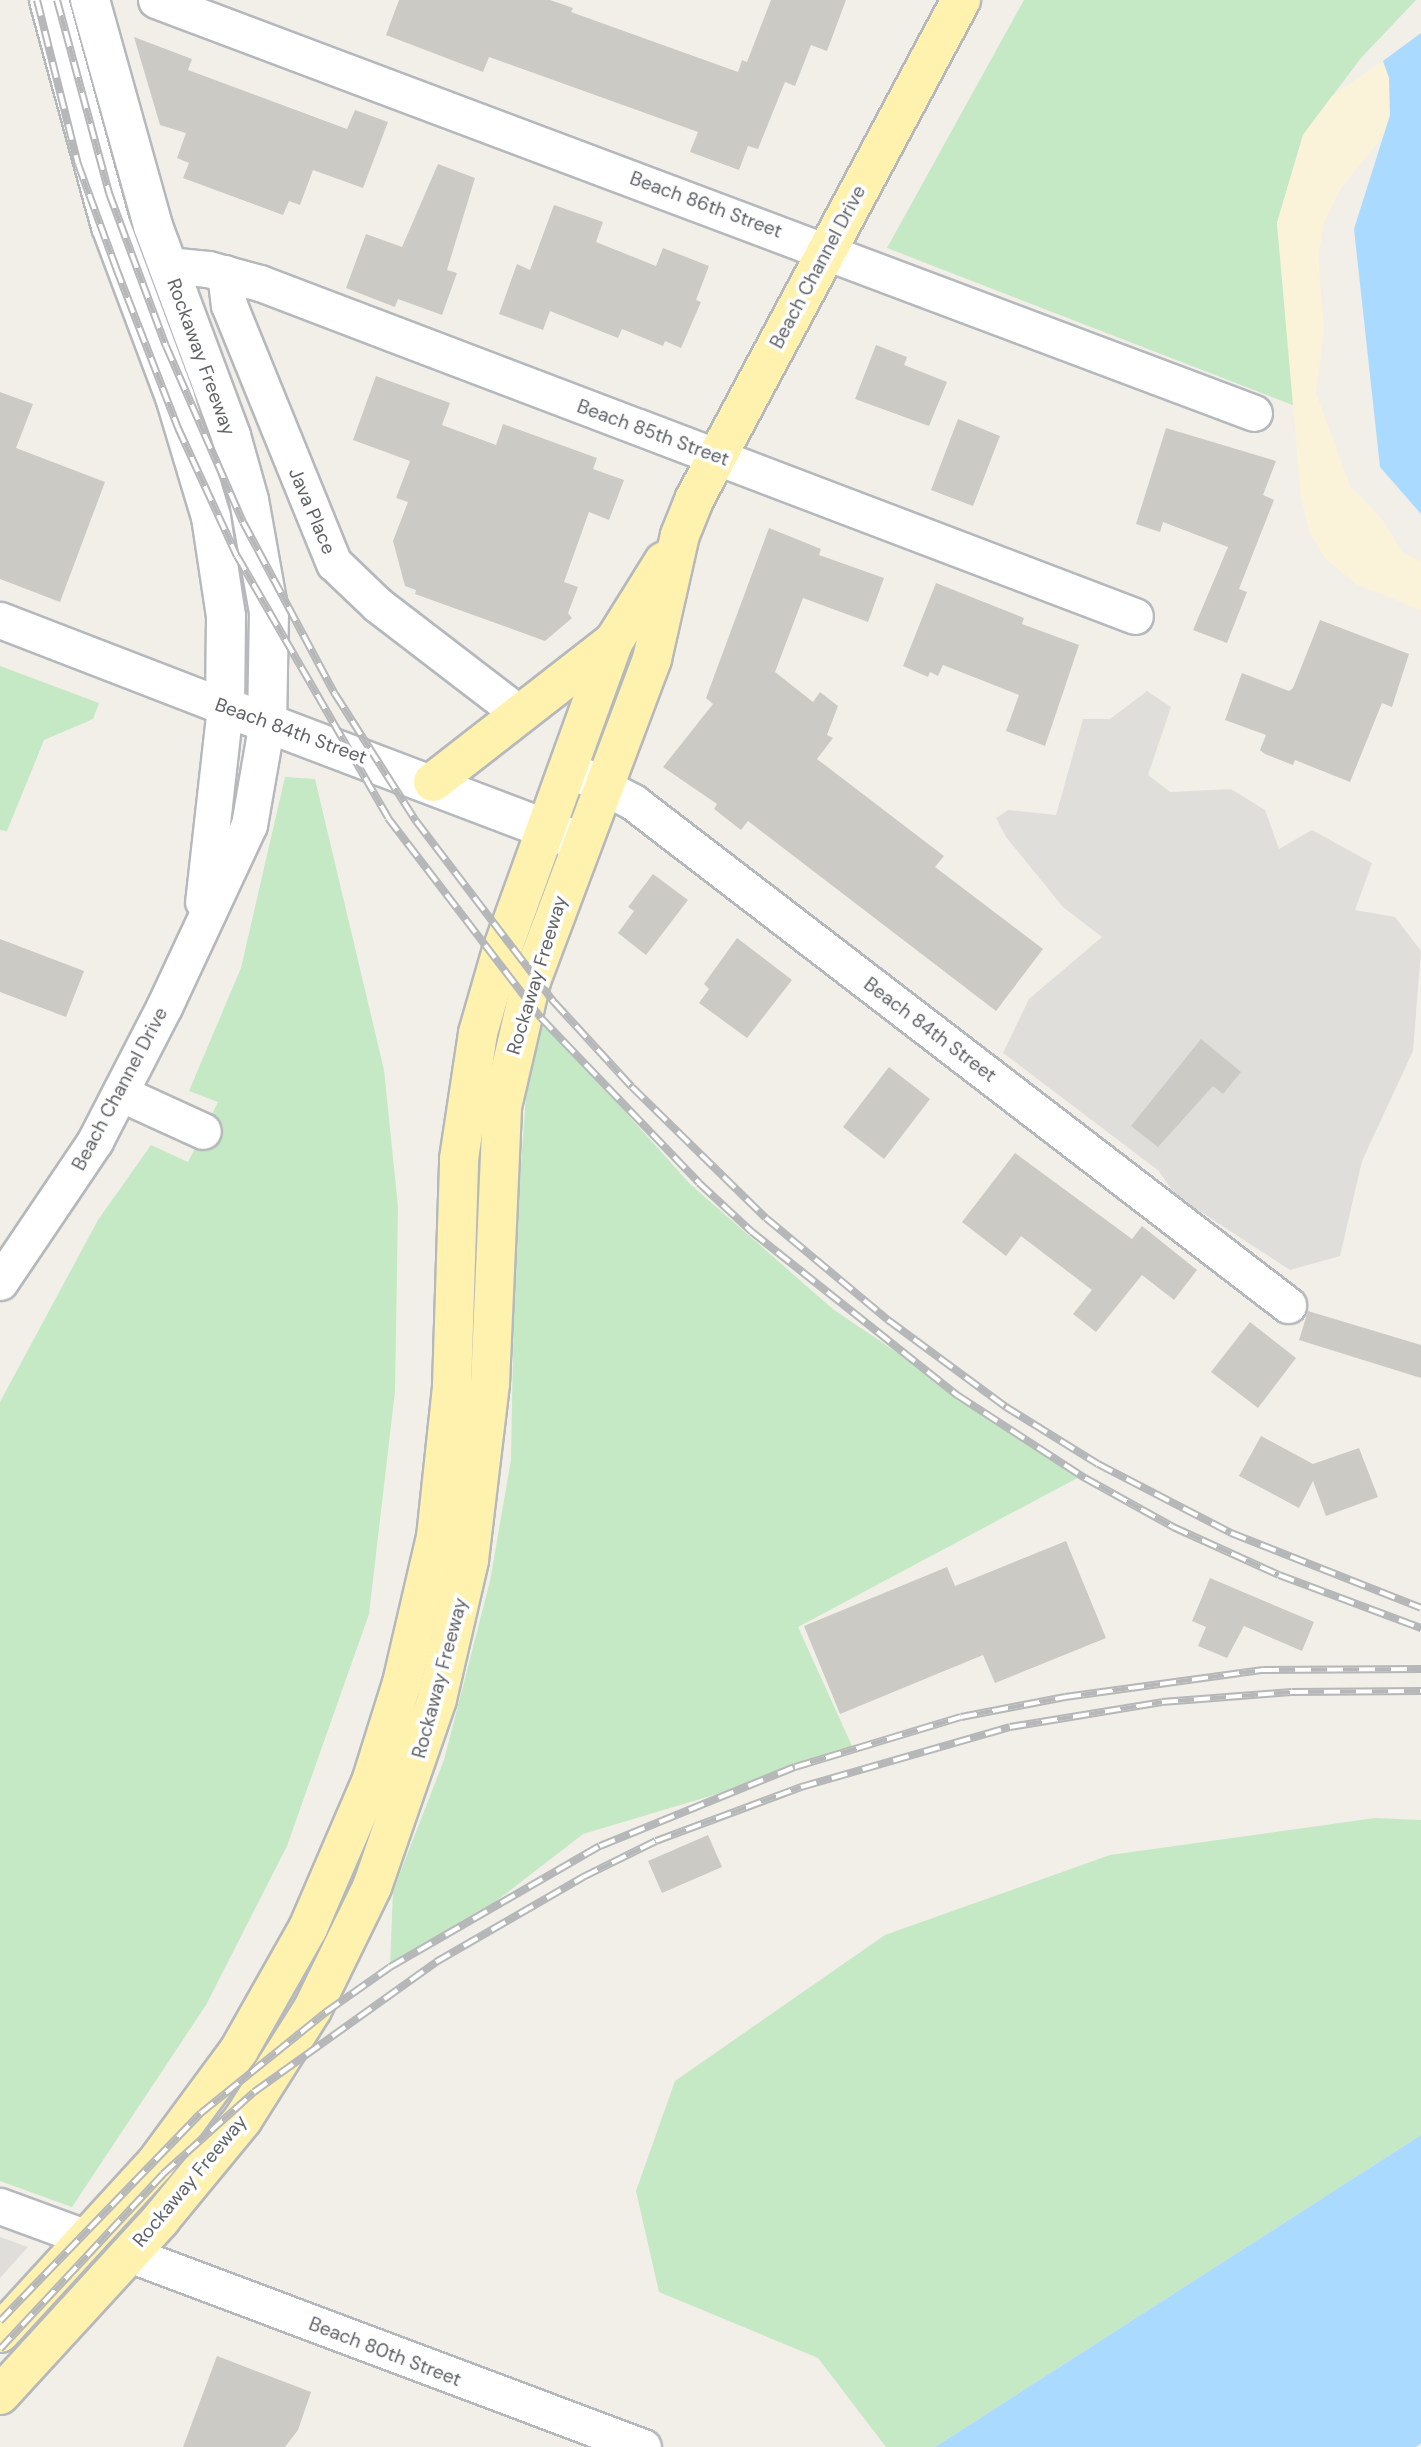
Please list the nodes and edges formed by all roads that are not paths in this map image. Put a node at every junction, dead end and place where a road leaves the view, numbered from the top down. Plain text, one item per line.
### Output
1 (49, 0) edge
2 (90, 0) edge
3 (156, 0) edge
4 (961, 0) edge
5 (828, 251) junction
6 (167, 265) junction
7 (225, 273) junction
8 (1254, 413) dead end
9 (716, 456) junction
10 (680, 535) junction
11 (1135, 615) dead end
12 (0, 620) edge
13 (614, 641) junction
14 (225, 707) junction
15 (520, 714) junction
16 (267, 722) junction
17 (565, 767) junction
18 (432, 782) junction
19 (603, 783) junction
20 (545, 827) junction
21 (581, 842) junction
22 (202, 922) junction
23 (120, 1093) junction
24 (203, 1130) dead end
25 (0, 1282) edge
26 (1288, 1305) dead end
27 (0, 2206) edge
28 (87, 2238) junction
29 (129, 2254) junction
30 (0, 2333) edge
31 (0, 2395) edge
32 (643, 2447) edge

1 - 14 street, Rockaway Freeway
2 - 6 street, Rockaway Freeway
3 - 5 street, Beach 86th Street
4 - 5 main road, Beach Channel Drive
5 - 8 street, Beach 86th Street
5 - 9 main road, Beach Channel Drive
6 - 7 street, Beach 85th Street
6 - 16 street, Rockaway Freeway
7 - 9 street, Beach 85th Street
7 - 15 street, Java Place
9 - 10 main road, Beach Channel Drive
9 - 11 street, Beach 85th Street
10 - 13 main road, Beach Channel Drive
10 - 19 main road, Beach Channel Drive
12 - 14 street, Beach 84th Street
13 - 15 main road
13 - 17 main road, Beach Channel Drive
14 - 16 street, Beach 84th Street
14 - 22 street, Beach Channel Drive
15 - 18 main road
16 - 18 street, Beach 84th Street
16 - 22 street, Beach Channel Drive
17 - 19 street, Beach 84th Street
17 - 20 main road, Beach Channel Drive
18 - 20 street, Beach 84th Street
19 - 21 main road, Beach Channel Drive
19 - 26 street, Beach 84th Street
20 - 21 street, Beach 84th Street
20 - 28 main road, Rockaway Freeway
21 - 29 main road, Rockaway Freeway
22 - 23 street, Beach Channel Drive
23 - 24 street
23 - 25 street, Beach Channel Drive
27 - 28 street
28 - 30 main road, Rockaway Freeway
29 - 31 main road, Rockaway Freeway
29 - 32 street, Beach 80th Street

